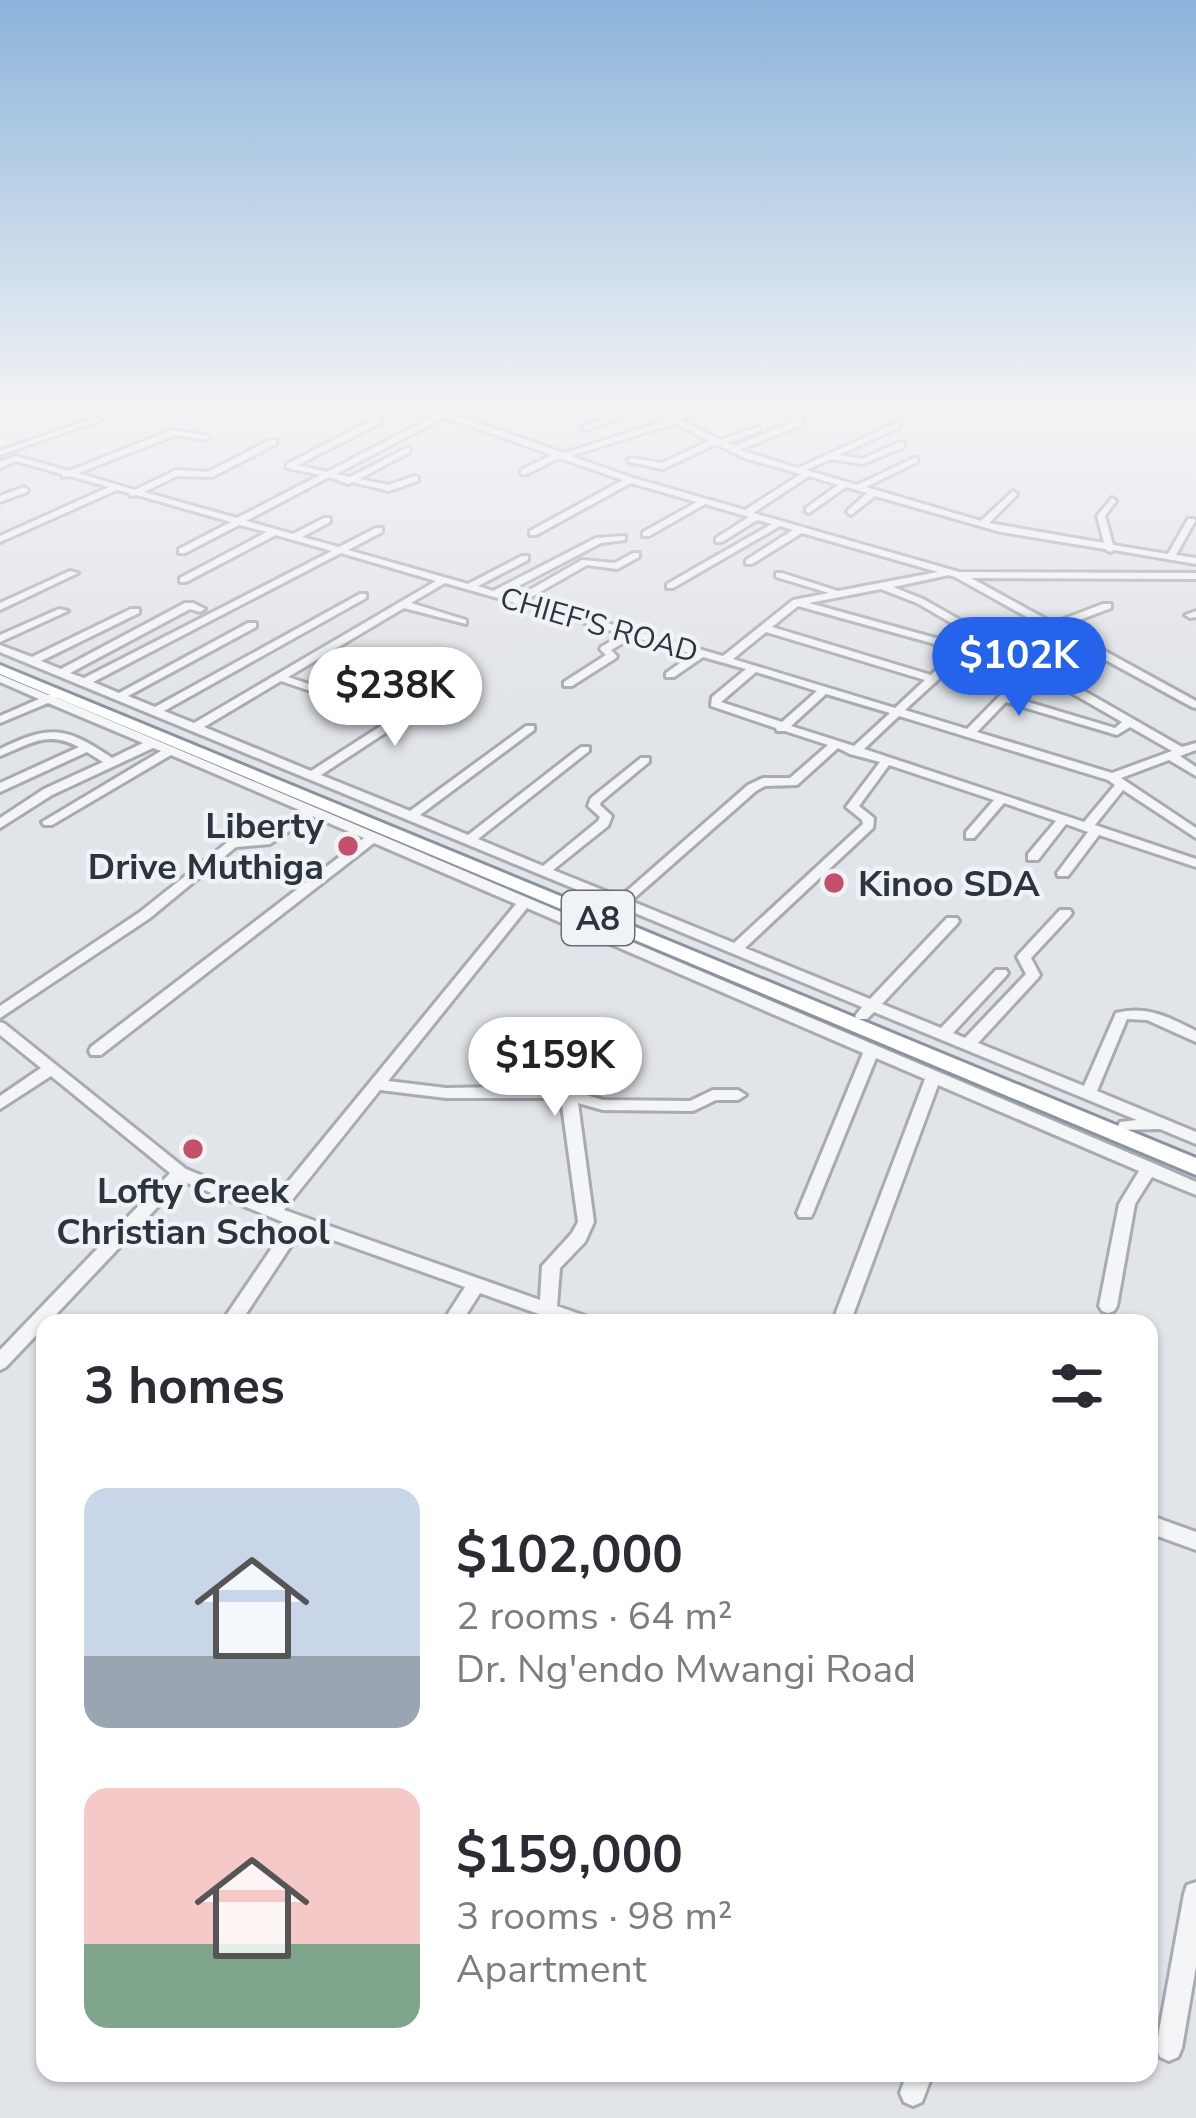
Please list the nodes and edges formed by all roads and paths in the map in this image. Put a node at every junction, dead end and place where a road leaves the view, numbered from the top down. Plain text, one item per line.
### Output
1 (86, 501) edge
2 (158, 501) edge
3 (278, 501) edge
4 (592, 501) edge
5 (701, 501) edge
6 (768, 501) edge
7 (822, 501) edge
8 (864, 501) edge
9 (901, 501) edge
10 (1006, 501) edge
11 (1112, 501) dead end
12 (705, 502) junction
13 (809, 510) dead end
14 (850, 512) dead end
15 (750, 516) junction
16 (327, 520) dead end
17 (1191, 521) dead end
18 (237, 523) junction
19 (778, 524) junction
20 (983, 524) junction
21 (664, 528) dead end
22 (379, 530) dead end
23 (800, 530) junction
24 (273, 532) junction
25 (533, 533) dead end
26 (646, 535) dead end
27 (0, 538) edge
28 (292, 538) junction
29 (622, 538) dead end
30 (719, 540) dead end
31 (1110, 549) junction
32 (182, 551) dead end
33 (339, 552) junction
34 (636, 555) dead end
35 (1170, 557) junction
36 (524, 558) dead end
37 (1196, 561) edge
38 (749, 562) dead end
39 (73, 573) dead end
40 (953, 574) junction
41 (778, 575) dead end
42 (1196, 576) edge
43 (182, 580) dead end
44 (442, 581) junction
45 (880, 585) junction
46 (670, 586) dead end
47 (467, 588) junction
48 (838, 593) junction
49 (363, 596) dead end
50 (493, 596) junction
51 (516, 602) junction
52 (796, 602) junction
53 (404, 604) junction
54 (1107, 606) dead end
55 (0, 607) edge
56 (200, 609) dead end
57 (63, 611) dead end
58 (135, 611) dead end
59 (462, 622) dead end
60 (252, 625) dead end
61 (1052, 627) junction
62 (764, 628) junction
63 (630, 634) junction
64 (982, 637) junction
65 (0, 639) edge
66 (1092, 648) junction
67 (0, 649) edge
68 (962, 650) junction
69 (701, 653) junction
70 (725, 660) junction
71 (34, 661) junction
72 (754, 668) junction
73 (1038, 669) junction
74 (670, 675) dead end
75 (3, 676) edge
76 (279, 677) junction
77 (932, 679) junction
78 (85, 682) junction
79 (453, 684) dead end
80 (568, 684) dead end
81 (57, 688) junction
82 (824, 690) junction
83 (119, 697) junction
84 (1006, 699) junction
85 (359, 704) dead end
86 (1196, 705) edge
87 (897, 711) junction
88 (155, 712) junction
89 (0, 720) edge
90 (1130, 721) junction
91 (196, 728) junction
92 (530, 728) dead end
93 (781, 729) junction
94 (969, 734) junction
95 (151, 743) junction
96 (835, 745) junction
97 (1196, 746) edge
98 (88, 747) junction
99 (585, 749) dead end
100 (170, 751) junction
101 (208, 751) junction
102 (854, 752) junction
103 (0, 753) edge
104 (1175, 753) junction
105 (645, 760) dead end
106 (111, 762) junction
107 (886, 762) junction
108 (1196, 772) edge
109 (1117, 781) junction
110 (0, 788) edge
111 (315, 789) junction
112 (1001, 800) junction
113 (411, 816) junction
114 (1063, 820) junction
115 (48, 822) dead end
116 (0, 824) edge
117 (1091, 829) junction
118 (1196, 834) edge
119 (970, 835) dead end
120 (374, 837) junction
121 (469, 840) junction
122 (1033, 856) dead end
123 (441, 859) junction
124 (1196, 862) edge
125 (544, 871) junction
126 (1063, 873) dead end
127 (524, 903) junction
128 (564, 911) junction
129 (1066, 913) dead end
130 (614, 919) junction
131 (952, 921) dead end
132 (736, 949) junction
133 (1001, 973) dead end
134 (868, 1011) junction
135 (0, 1013) edge
136 (0, 1028) edge
137 (943, 1034) junction
138 (1196, 1037) edge
139 (968, 1045) junction
140 (20, 1047) junction
141 (872, 1048) junction
142 (96, 1051) dead end
143 (0, 1056) edge
144 (49, 1070) junction
145 (934, 1076) junction
146 (377, 1084) junction
147 (1088, 1094) junction
148 (738, 1095) dead end
149 (569, 1097) junction
150 (0, 1104) edge
151 (1165, 1125) junction
152 (1126, 1126) junction
153 (1196, 1138) edge
154 (1196, 1155) edge
155 (1196, 1167) edge
156 (1149, 1168) junction
157 (180, 1173) junction
158 (1196, 1189) edge
159 (273, 1212) junction
160 (805, 1213) dead end
161 (299, 1220) junction
162 (476, 1284) junction
163 (1108, 1306) dead end
164 (548, 1310) junction
165 (54, 1314) edge
166 (236, 1314) edge
167 (457, 1314) edge
168 (559, 1314) edge
169 (844, 1314) edge
170 (36, 1332) edge
171 (0, 1362) edge
172 (1158, 1527) edge
173 (1196, 1541) edge
174 (1196, 1894) edge
175 (1169, 2048) dead end

1 - 27 street
2 - 18 street, CHIEF'S ROAD
3 - 18 street
4 - 25 street
5 - 12 street
6 - 15 street
7 - 13 street
8 - 14 street
9 - 20 street
10 - 20 street
11 - 31 street
12 - 15 street
12 - 21 street
12 - 26 street
15 - 19 street
15 - 30 street
16 - 28 street
17 - 35 street
18 - 24 street, CHIEF'S ROAD
18 - 32 street
19 - 23 street
19 - 46 street
20 - 31 street
22 - 33 street
23 - 38 street
23 - 40 street
24 - 28 street, CHIEF'S ROAD
24 - 43 street
28 - 33 street, CHIEF'S ROAD
29 - 50 street
31 - 35 street
33 - 44 street, CHIEF'S ROAD
33 - 78 street
34 - 51 street
35 - 37 street
36 - 47 street
39 - 55 street
40 - 42 street
40 - 45 street
40 - 61 street
41 - 48 street
44 - 47 street, CHIEF'S ROAD
44 - 53 street
45 - 48 street
45 - 64 street
47 - 50 street, CHIEF'S ROAD
48 - 52 street
49 - 88 street
50 - 51 street, CHIEF'S ROAD
51 - 63 street, CHIEF'S ROAD
52 - 62 street
52 - 68 street
53 - 59 street
53 - 76 street
54 - 61 street
56 - 81 street
57 - 65 street
58 - 71 street
60 - 83 street
61 - 66 street
62 - 70 street
62 - 77 street
63 - 69 street, CHIEF'S ROAD
63 - 80 street
64 - 68 street
64 - 73 street
66 - 73 street
66 - 86 street
67 - 71 street
68 - 73 street
68 - 77 street
69 - 70 street, CHIEF'S ROAD
69 - 74 street
70 - 72 street, CHIEF'S ROAD
71 - 81 street
72 - 82 street, CHIEF'S ROAD
72 - 93 street
73 - 84 street
73 - 90 street
75 - 81 highway, A8
75 - 101 highway, A8
76 - 85 street
76 - 91 street
77 - 87 street
78 - 81 street
78 - 83 street
79 - 111 street
81 - 89 street
81 - 95 street
81 - 101 highway, A8
82 - 87 street, CHIEF'S ROAD
82 - 93 street
83 - 88 street
84 - 90 street
84 - 94 street
87 - 94 street, CHIEF'S ROAD
87 - 102 street
88 - 91 street
90 - 104 street
91 - 101 street
92 - 113 street
93 - 96 street
94 - 109 street, CHIEF'S ROAD
95 - 100 street
95 - 106 street
96 - 102 street
96 - 130 street
97 - 104 street
98 - 103 street
98 - 106 street
98 - 110 street
99 - 121 street
100 - 101 street
100 - 115 street
101 - 111 highway, A8
101 - 123 highway, A8
102 - 107 street
104 - 108 street
104 - 109 street
105 - 125 street
106 - 116 street
107 - 112 street
107 - 132 street
109 - 117 street
109 - 118 street, CHIEF'S ROAD
111 - 113 street
111 - 120 street
111 - 130 highway, A8
111 - 135 street
112 - 114 street
112 - 119 street
113 - 121 street
114 - 117 street
114 - 122 street
117 - 124 street
117 - 126 street
120 - 123 street
120 - 142 street
121 - 125 street
123 - 127 street
123 - 128 highway, A8
125 - 130 street
127 - 128 street
127 - 146 street
128 - 130 highway, A8
129 - 139 street
130 - 132 street
130 - 134 highway, A8
130 - 141 street
130 - 155 highway, A8
131 - 134 street
132 - 134 street
133 - 137 street
134 - 137 street
134 - 152 highway, A8
136 - 140 street
137 - 139 street
138 - 147 street
139 - 147 street
140 - 143 street
140 - 144 street
141 - 145 street
141 - 160 street
144 - 150 street
144 - 157 street
145 - 156 street
145 - 169 street
146 - 149 street
146 - 159 street
147 - 151 street
148 - 149 street
149 - 164 street
151 - 152 street
151 - 153 street
152 - 154 highway, A8
156 - 158 street
156 - 163 street
157 - 159 street
157 - 165 street
159 - 161 street
161 - 162 street
161 - 166 street
162 - 164 street
162 - 167 street
164 - 168 street
170 - 171 street
172 - 173 street
174 - 175 street

